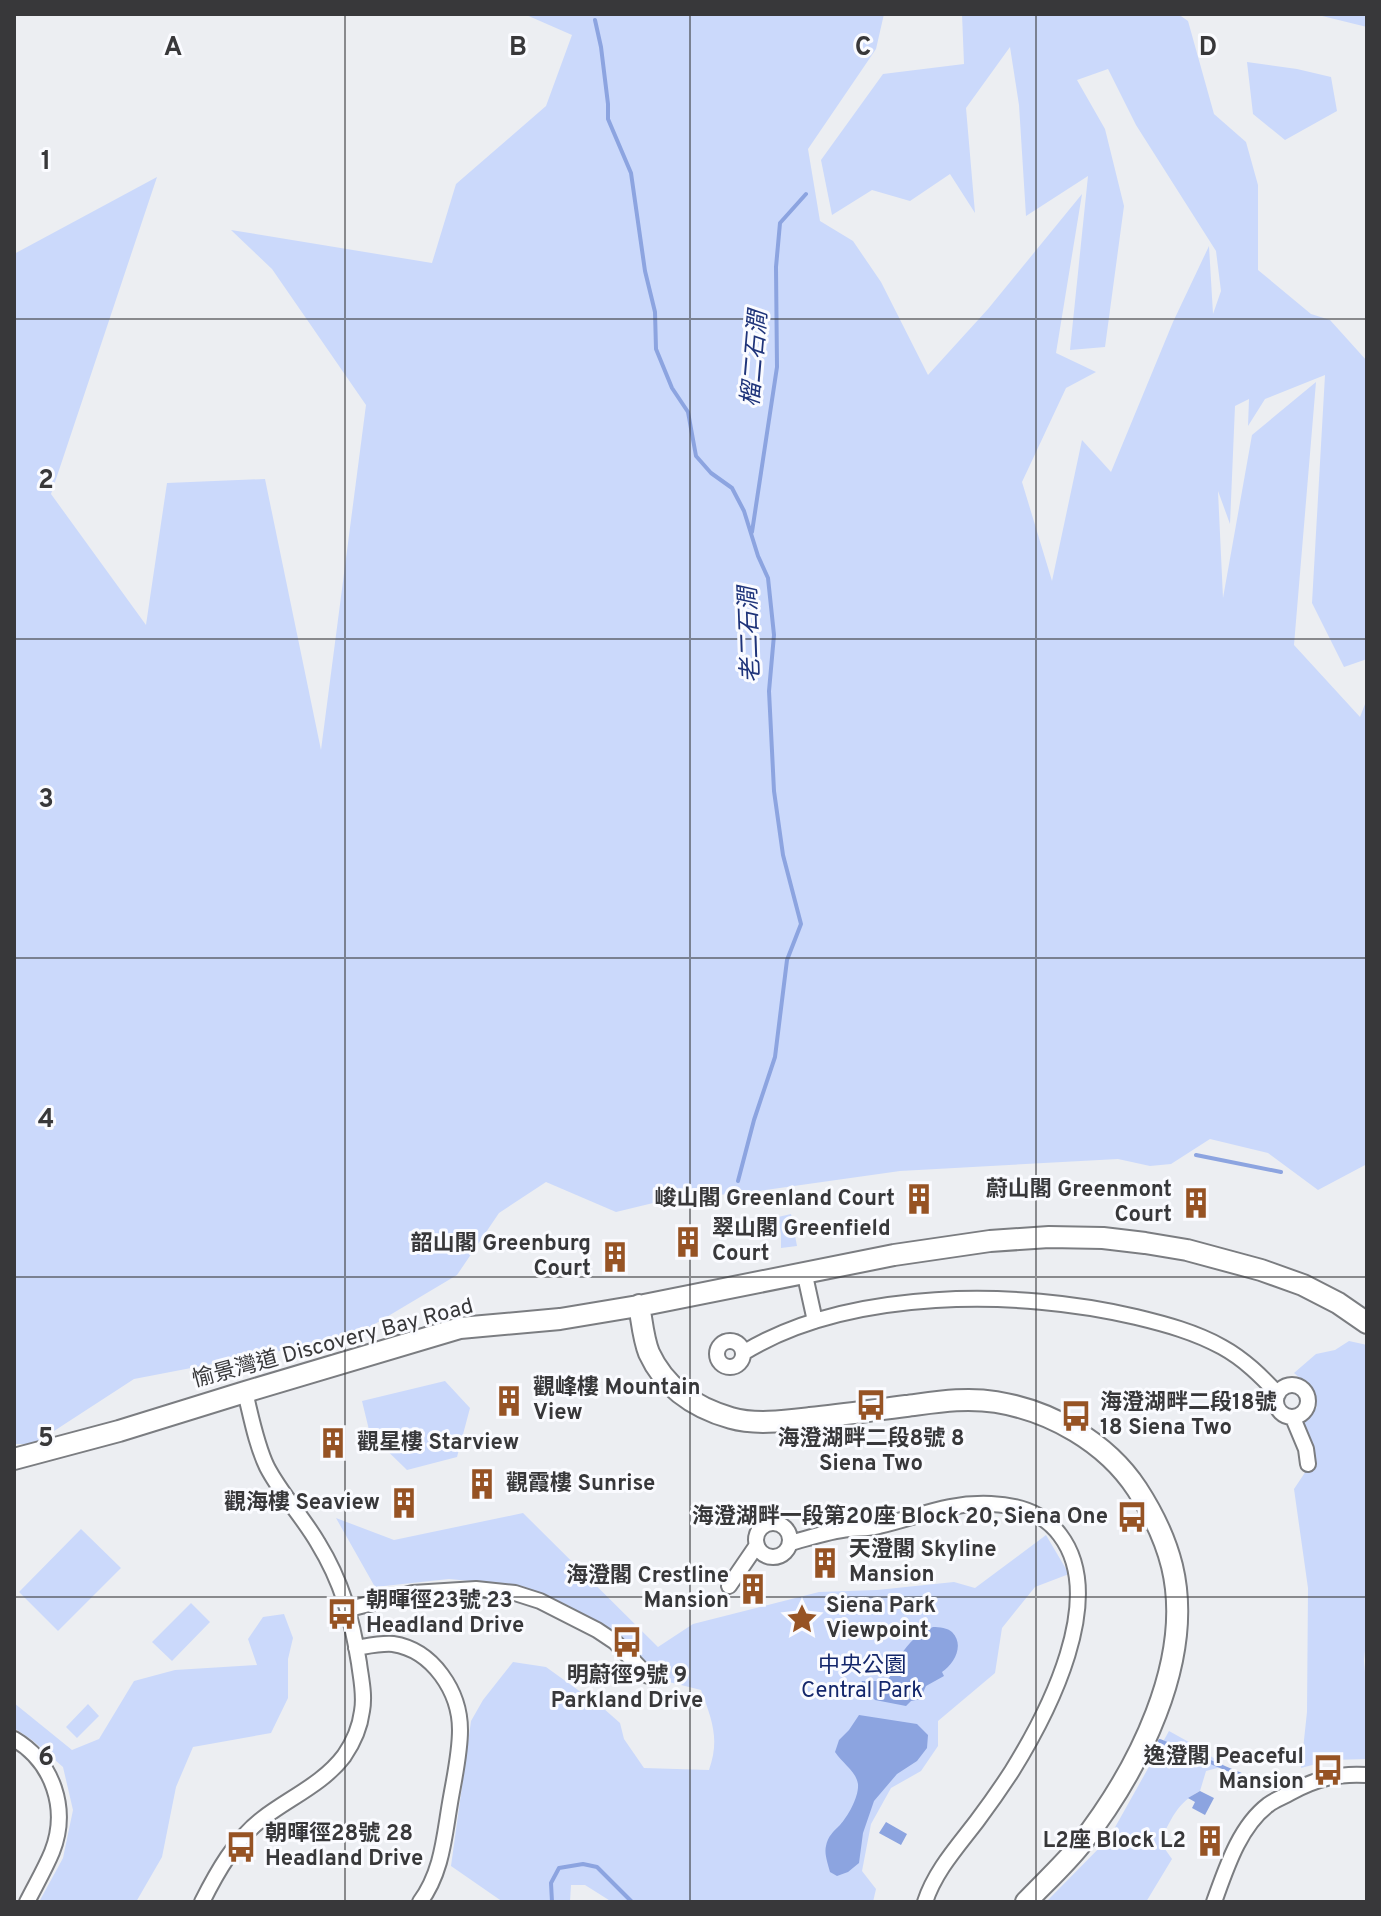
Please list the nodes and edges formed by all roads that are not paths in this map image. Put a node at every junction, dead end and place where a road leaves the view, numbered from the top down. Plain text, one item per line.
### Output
1 (804, 1271) junction
2 (639, 1305) junction
3 (815, 1321) junction
4 (1367, 1323) edge
5 (743, 1353) dead end
6 (245, 1392) junction
7 (1278, 1394) junction
8 (1293, 1418) junction
9 (14, 1459) edge
10 (1308, 1464) dead end
11 (790, 1543) junction
12 (757, 1545) junction
13 (729, 1586) dead end
14 (349, 1609) junction
15 (356, 1648) junction
16 (648, 1676) dead end
17 (14, 1739) edge
18 (1367, 1775) edge
19 (27, 1902) edge
20 (202, 1902) edge
21 (420, 1902) edge
22 (925, 1902) edge
23 (1026, 1902) edge
24 (1214, 1902) edge

1 - 2 street, 愉景灣道 Discovery Bay Road
1 - 3 street
1 - 4 street, 愉景灣道 Discovery Bay Road
2 - 6 street, 愉景灣道 Discovery Bay Road
2 - 23 street
3 - 5 street
3 - 7 street
6 - 9 street, 愉景灣道 Discovery Bay Road
6 - 14 street
7 - 8 street
7 - 8 street
8 - 10 street
11 - 12 street
11 - 12 street
11 - 22 street
12 - 13 street
14 - 15 street
14 - 16 street
15 - 20 street
15 - 21 street
17 - 19 street
18 - 24 street

